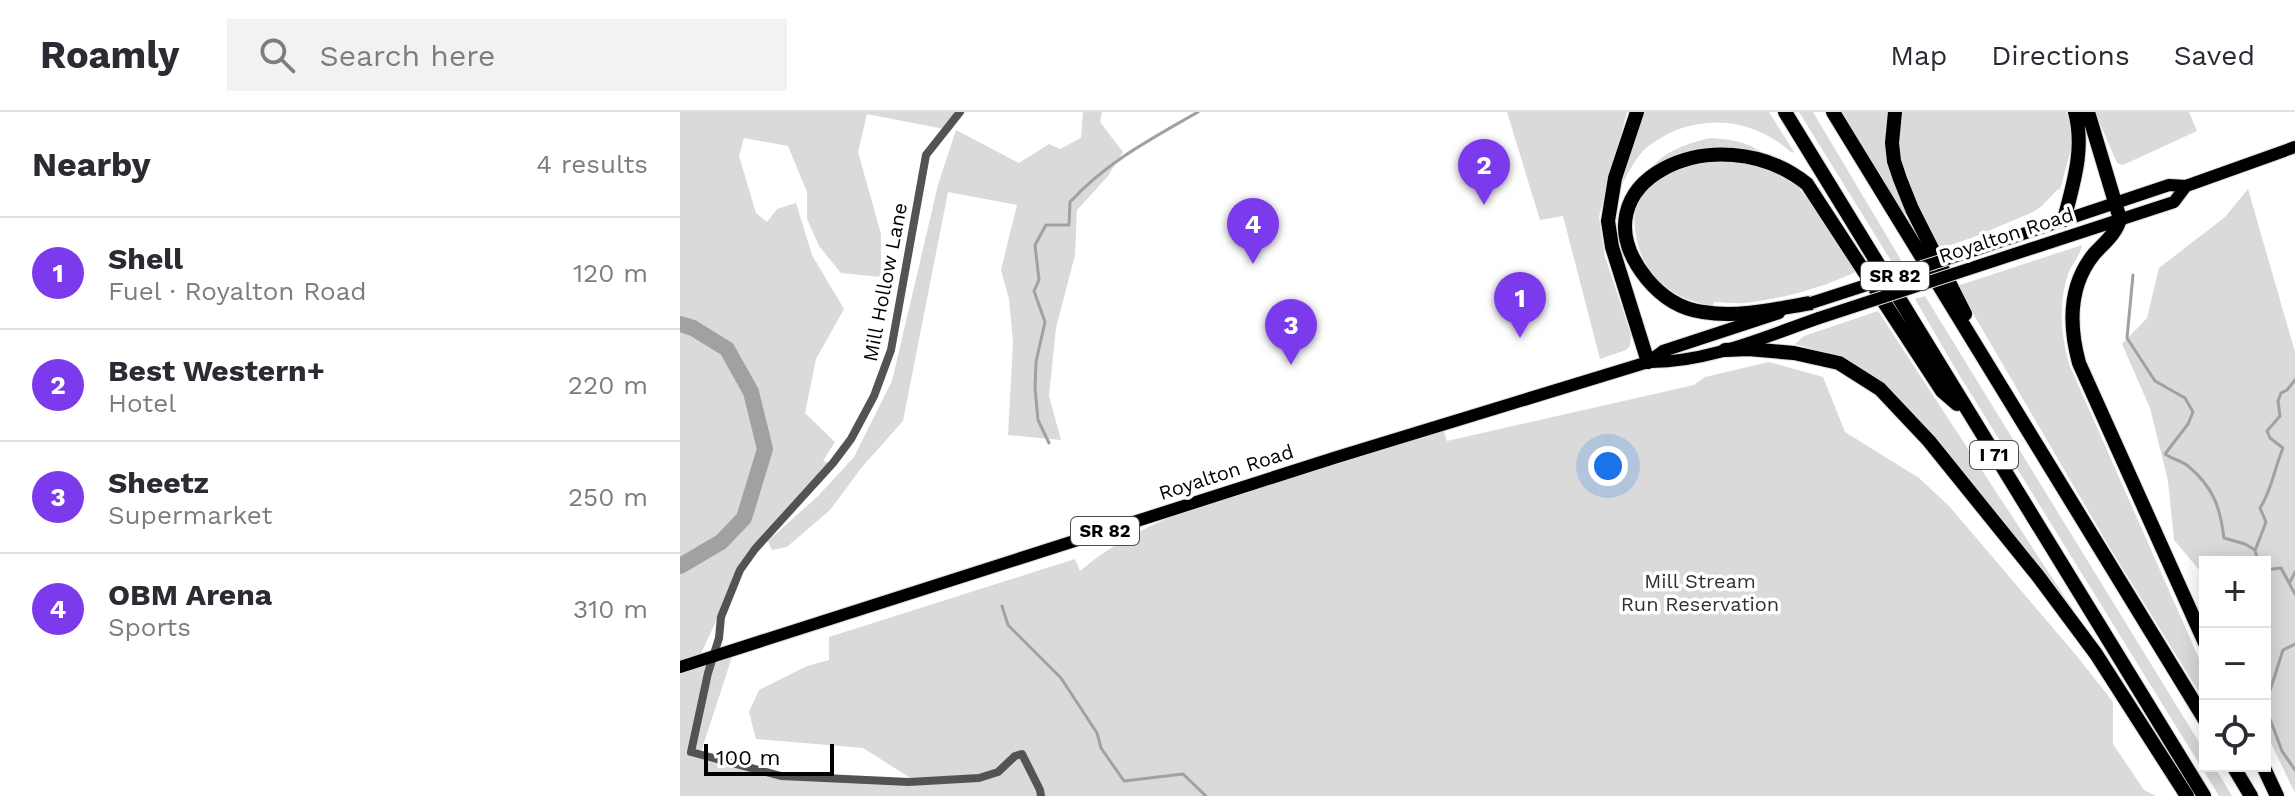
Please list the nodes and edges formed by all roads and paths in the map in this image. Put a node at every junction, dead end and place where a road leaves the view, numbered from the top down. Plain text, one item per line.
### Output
1 (960, 112) edge
2 (1637, 112) edge
3 (1785, 112) edge
4 (1833, 112) edge
5 (1895, 112) edge
6 (2075, 112) edge
7 (2088, 112) edge
8 (2295, 147) edge
9 (1773, 148) dead end
10 (1644, 165) dead end
11 (2186, 186) junction
12 (2115, 203) junction
13 (2120, 219) junction
14 (2064, 220) junction
15 (1811, 303) junction
16 (1725, 350) junction
17 (1648, 362) junction
18 (2010, 404) junction
19 (1967, 411) junction
20 (2199, 630) edge
21 (713, 656) junction
22 (680, 667) edge
23 (2199, 710) edge
24 (2237, 772) edge
25 (2266, 772) edge
26 (1041, 796) edge
27 (2187, 796) edge
28 (2204, 796) edge
29 (2251, 796) edge
30 (2277, 796) edge

1 - 21 street, Mill Hollow Lane
2 - 17 highway
3 - 19 highway, I 71
4 - 18 highway, I 71
5 - 18 highway
6 - 14 highway
7 - 12 highway
8 - 11 main road, Royalton Road / SR 82
9 - 19 highway
10 - 15 highway
11 - 12 main road, Royalton Road / SR 82
11 - 13 main road, Royalton Road / SR 82
12 - 13 highway
12 - 14 main road, Royalton Road / SR 82
13 - 16 main road, Royalton Road / SR 82, bridge
13 - 20 highway
14 - 15 main road, Royalton Road / SR 82, bridge
15 - 17 main road, Royalton Road / SR 82
16 - 17 main road, Royalton Road / SR 82
16 - 27 highway
17 - 21 main road, Royalton Road / SR 82
18 - 23 highway, I 71
19 - 28 highway, I 71
21 - 22 main road, Royalton Road / SR 82
21 - 26 street, Mill Hollow Lane
24 - 29 highway
25 - 30 highway

